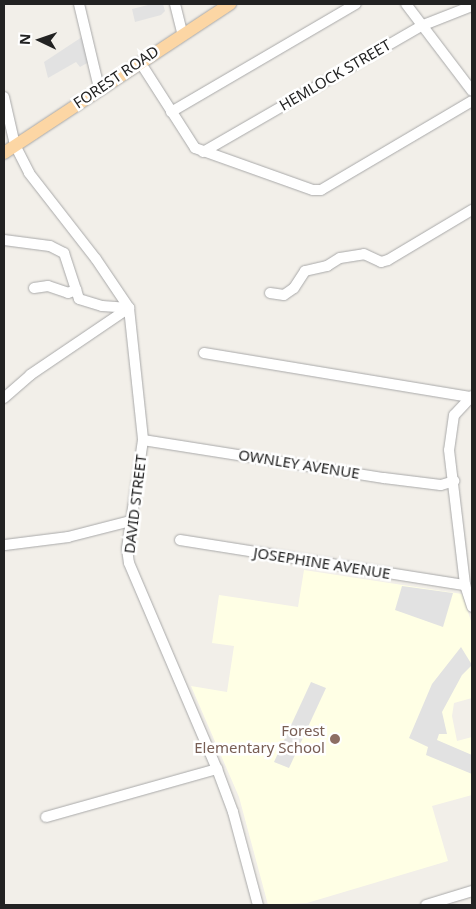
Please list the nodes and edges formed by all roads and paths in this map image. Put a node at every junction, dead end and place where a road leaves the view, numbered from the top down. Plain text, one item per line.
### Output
1 (79, 4) edge
2 (174, 4) edge
3 (230, 4) edge
4 (356, 4) edge
5 (406, 4) edge
6 (472, 6) edge
7 (422, 26) junction
8 (182, 33) junction
9 (140, 62) junction
10 (99, 88) junction
11 (472, 91) edge
12 (4, 97) edge
13 (472, 101) edge
14 (171, 112) junction
15 (9, 149) edge
16 (203, 152) junction
17 (472, 210) edge
18 (4, 240) edge
19 (34, 288) dead end
20 (76, 290) junction
21 (270, 294) dead end
22 (129, 308) junction
23 (204, 354) dead end
24 (472, 396) edge
25 (4, 398) edge
26 (143, 440) junction
27 (454, 481) junction
28 (131, 522) junction
29 (180, 540) dead end
30 (5, 545) dead end
31 (465, 585) junction
32 (472, 607) edge
33 (217, 769) junction
34 (46, 817) dead end
35 (472, 891) edge
36 (258, 905) edge
37 (426, 905) edge

1 - 10 street
2 - 8 street
3 - 8 main road, FOREST ROAD
4 - 14 street
5 - 7 street
6 - 7 street, HEMLOCK STREET
7 - 11 street
7 - 16 street, HEMLOCK STREET
8 - 9 main road, FOREST ROAD
9 - 10 main road, FOREST ROAD
9 - 14 street
10 - 15 main road, FOREST ROAD
12 - 15 street, DAVID STREET
13 - 16 street
14 - 16 street
15 - 22 street, DAVID STREET
17 - 21 street
18 - 20 street
19 - 20 street
20 - 22 street
22 - 25 street
22 - 26 street, DAVID STREET
23 - 24 street
24 - 27 street
26 - 27 street, OWNLEY AVENUE
26 - 28 street, DAVID STREET
27 - 31 street
28 - 30 street
28 - 33 street, DAVID STREET
29 - 31 street, JOSEPHINE AVENUE
31 - 32 street
33 - 34 street
33 - 36 street, DAVID STREET
35 - 37 street

